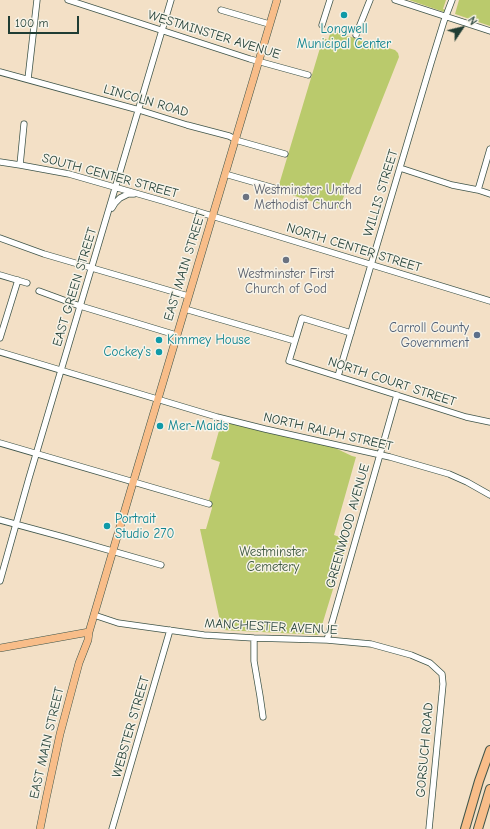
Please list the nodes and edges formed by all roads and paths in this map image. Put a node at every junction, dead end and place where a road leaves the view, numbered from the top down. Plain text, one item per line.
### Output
1 (37, 0) edge
2 (68, 0) edge
3 (171, 0) edge
4 (277, 0) edge
5 (330, 0) edge
6 (370, 0) edge
7 (395, 0) edge
8 (452, 0) edge
9 (221, 10) dead end
10 (446, 17) junction
11 (269, 24) junction
12 (322, 25) dead end
13 (162, 31) junction
14 (490, 31) edge
15 (356, 35) dead end
16 (258, 61) junction
17 (0, 72) edge
18 (308, 75) dead end
19 (28, 79) junction
20 (139, 110) junction
21 (24, 124) dead end
22 (235, 139) junction
23 (490, 149) edge
24 (285, 154) dead end
25 (0, 162) edge
26 (20, 165) junction
27 (400, 168) junction
28 (224, 174) junction
29 (116, 187) junction
30 (274, 188) dead end
31 (478, 190) junction
32 (138, 194) junction
33 (490, 194) edge
34 (212, 216) junction
35 (106, 220) junction
36 (0, 238) edge
37 (371, 264) junction
38 (92, 268) junction
39 (0, 274) edge
40 (18, 280) junction
41 (27, 283) dead end
42 (39, 291) dead end
43 (188, 296) junction
44 (490, 301) edge
45 (81, 306) junction
46 (185, 308) junction
47 (351, 333) junction
48 (176, 335) junction
49 (0, 338) edge
50 (295, 341) junction
51 (0, 352) edge
52 (62, 371) junction
53 (338, 376) junction
54 (396, 395) junction
55 (158, 399) junction
56 (490, 422) edge
57 (0, 443) edge
58 (37, 453) junction
59 (380, 454) junction
60 (133, 481) junction
61 (490, 496) edge
62 (209, 504) dead end
63 (0, 520) edge
64 (16, 524) junction
65 (112, 551) junction
66 (161, 565) dead end
67 (0, 581) edge
68 (94, 615) junction
69 (170, 630) junction
70 (89, 632) junction
71 (254, 638) junction
72 (327, 640) junction
73 (0, 648) edge
74 (442, 674) joint
75 (263, 717) dead end
76 (490, 750) edge
77 (490, 789) edge
78 (40, 829) edge
79 (112, 829) edge
80 (429, 829) edge
81 (465, 829) edge
82 (478, 829) edge

1 - 19 street
2 - 13 street, WESTMINSTER AVENUE
3 - 13 street, EAST GREEN STREET
4 - 11 main road, EAST MAIN STREET
5 - 12 street
6 - 15 street
7 - 10 street
8 - 10 street, WILLIS STREET
9 - 11 street
10 - 14 street
10 - 27 street, WILLIS STREET
11 - 16 main road, EAST MAIN STREET
13 - 16 street, WESTMINSTER AVENUE
13 - 20 street, EAST GREEN STREET
16 - 18 street, WESTMINSTER AVENUE
16 - 22 main road, EAST MAIN STREET
17 - 19 street, LINCOLN ROAD
19 - 20 street, LINCOLN ROAD
20 - 22 street, LINCOLN ROAD
20 - 29 street, EAST GREEN STREET
21 - 26 street
22 - 24 street, LINCOLN ROAD
22 - 28 main road, EAST MAIN STREET
23 - 31 street
25 - 26 street, SOUTH CENTER STREET
26 - 29 street, SOUTH CENTER STREET
27 - 31 street
27 - 37 street, WILLIS STREET
28 - 30 street
28 - 34 main road, EAST MAIN STREET
29 - 32 street, SOUTH CENTER STREET
29 - 35 street, EAST GREEN STREET
31 - 33 street
32 - 34 street, SOUTH CENTER STREET
32 - 35 street
34 - 37 street, NORTH CENTER STREET
34 - 43 main road, EAST MAIN STREET
35 - 38 street, EAST GREEN STREET
36 - 38 street
37 - 44 street, NORTH CENTER STREET
37 - 47 street, WILLIS STREET
38 - 43 street
38 - 45 street, EAST GREEN STREET
39 - 40 street
40 - 41 street
40 - 49 street
42 - 45 street
43 - 46 main road, EAST MAIN STREET
45 - 48 street
45 - 52 street, EAST GREEN STREET
46 - 48 main road, EAST MAIN STREET
46 - 50 street
47 - 50 street
47 - 53 street, WILLIS STREET
48 - 55 main road, EAST MAIN STREET
50 - 53 street, NORTH COURT STREET
51 - 52 street, NORTH RALPH STREET
52 - 55 street, NORTH RALPH STREET
52 - 58 street, EAST GREEN STREET
53 - 54 street, NORTH COURT STREET
54 - 56 street, NORTH COURT STREET
54 - 59 street, GREENWOOD AVENUE
55 - 59 street, NORTH RALPH STREET
55 - 60 main road, EAST MAIN STREET
57 - 58 street
58 - 60 street
58 - 64 street, EAST GREEN STREET
59 - 61 street, NORTH RALPH STREET
59 - 72 street, GREENWOOD AVENUE
60 - 62 street
60 - 65 main road, EAST MAIN STREET
63 - 64 street
64 - 65 street
64 - 67 street, EAST GREEN STREET
65 - 66 street
65 - 68 main road, EAST MAIN STREET
68 - 69 street, MANCHESTER AVENUE
68 - 70 main road, EAST MAIN STREET
69 - 71 street, MANCHESTER AVENUE
69 - 79 street, WEBSTER STREET
70 - 73 main road
70 - 78 main road, EAST MAIN STREET
71 - 72 street, MANCHESTER AVENUE
71 - 75 street
72 - 74 street, MANCHESTER AVENUE
74 - 80 street, GORSUCH ROAD
76 - 81 highway
77 - 82 highway

